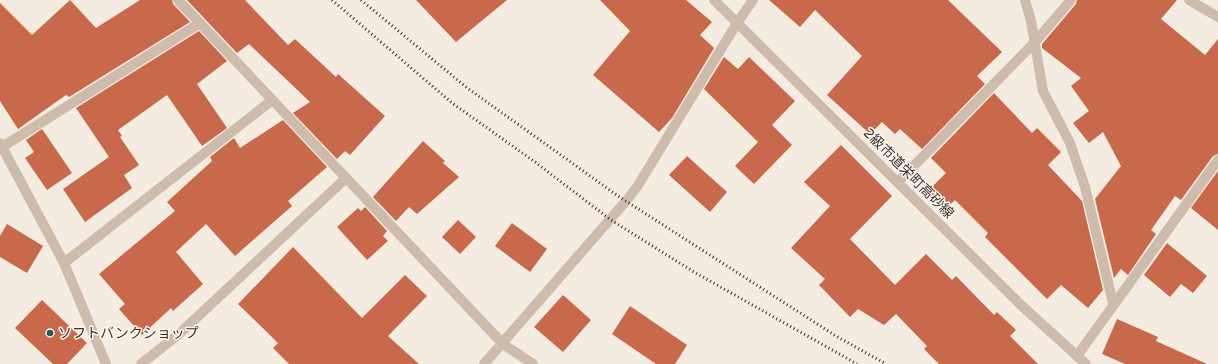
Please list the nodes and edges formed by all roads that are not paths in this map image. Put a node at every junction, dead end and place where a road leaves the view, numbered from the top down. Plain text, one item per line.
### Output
1 (178, 0) edge
2 (714, 0) edge
3 (753, 0) edge
4 (1025, 0) edge
5 (1072, 0) edge
6 (1189, 0) edge
7 (1218, 17) edge
8 (737, 23) junction
9 (200, 24) junction
10 (1035, 42) junction
11 (272, 101) junction
12 (1, 145) edge
13 (1218, 160) edge
14 (345, 179) junction
15 (898, 182) junction
16 (64, 263) junction
17 (1113, 303) junction
18 (503, 344) junction
19 (1077, 356) junction
20 (106, 364) edge
21 (141, 364) edge
22 (484, 364) edge
23 (533, 364) edge
24 (1086, 364) edge

1 - 9 street
2 - 8 street, 2級市道栄町高砂線
3 - 8 street
4 - 10 street
5 - 10 street
6 - 7 street
8 - 15 street, 2級市道栄町高砂線
8 - 18 street
9 - 11 street
9 - 12 street
10 - 15 street
10 - 17 street
11 - 14 street
11 - 16 street
12 - 16 street
13 - 17 street
14 - 18 street
14 - 21 street
15 - 19 street, 2級市道栄町高砂線
16 - 20 street
17 - 19 street
18 - 22 street
18 - 23 street
19 - 24 street, 2級市道栄町高砂線

